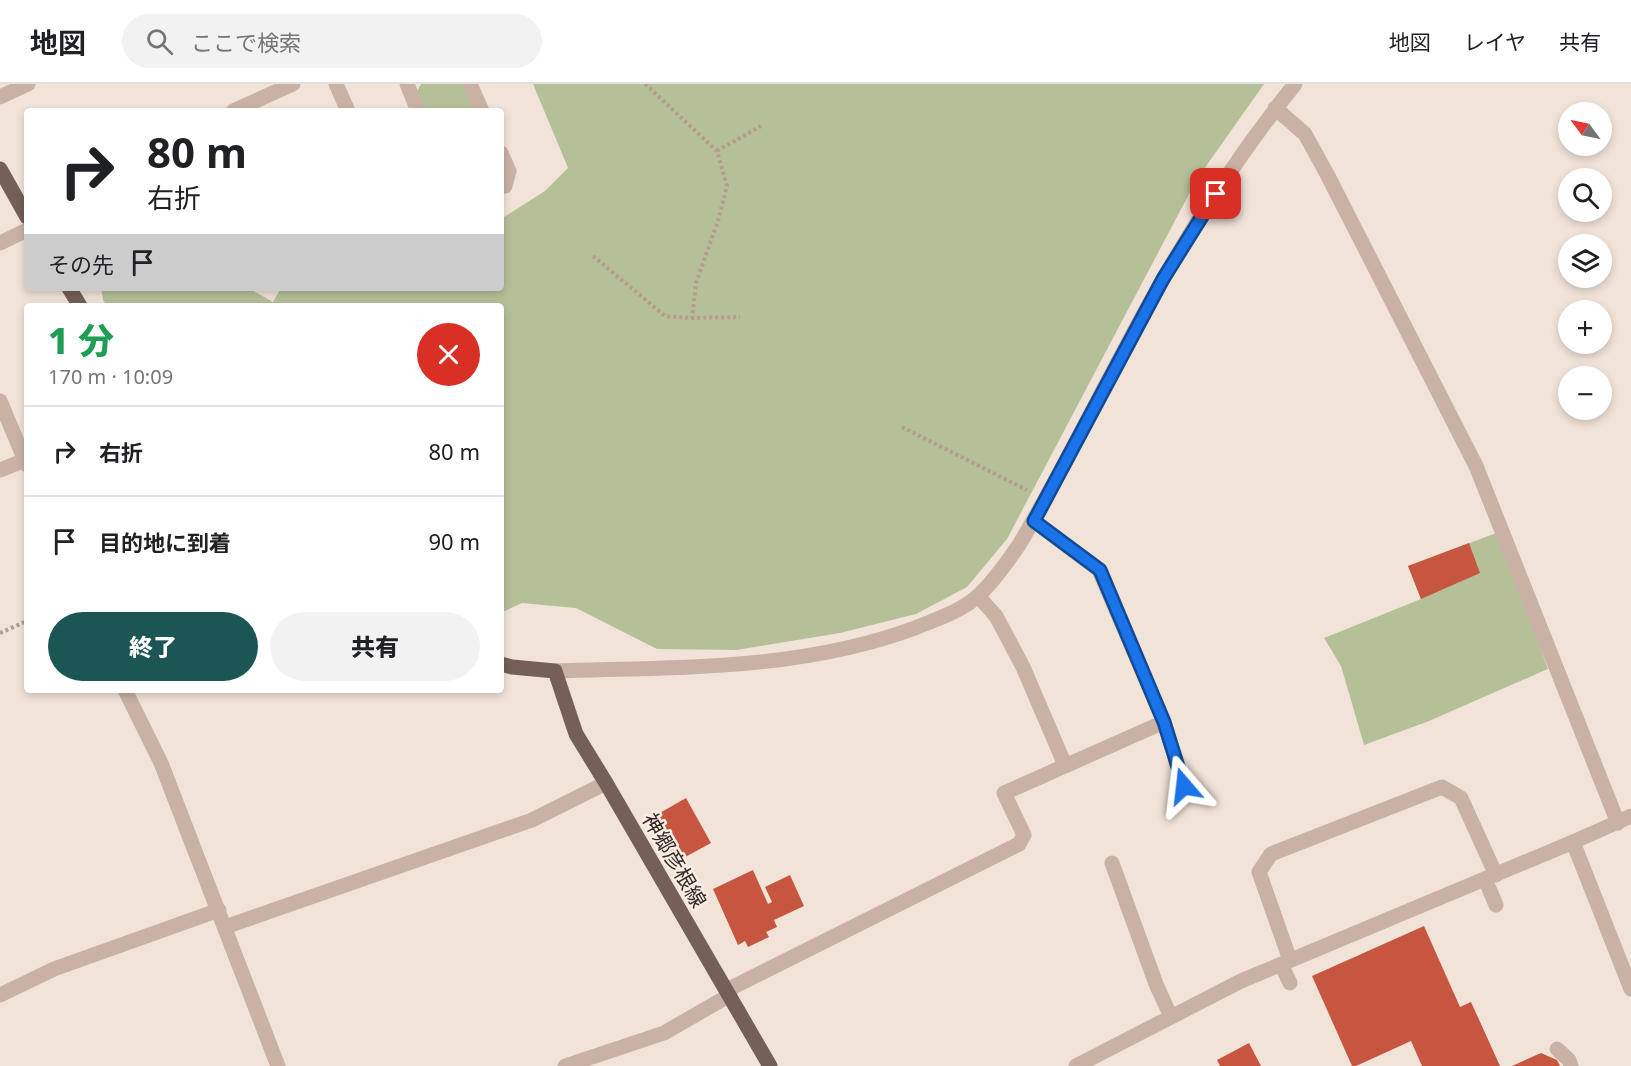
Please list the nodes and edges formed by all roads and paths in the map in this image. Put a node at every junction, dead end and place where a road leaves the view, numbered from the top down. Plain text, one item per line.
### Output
1 (28, 84) edge
2 (293, 84) edge
3 (336, 84) edge
4 (407, 84) edge
5 (470, 84) edge
6 (645, 84) edge
7 (1295, 84) edge
8 (0, 97) edge
9 (240, 108) edge
10 (347, 108) edge
11 (417, 108) edge
12 (481, 108) edge
13 (1275, 108) junction
14 (760, 126) dead end
15 (717, 151) junction
16 (504, 160) edge
17 (0, 169) edge
18 (504, 186) edge
19 (24, 208) edge
20 (24, 231) edge
21 (0, 243) edge
22 (593, 256) dead end
23 (740, 317) dead end
24 (692, 318) junction
25 (0, 401) edge
26 (902, 427) dead end
27 (24, 458) edge
28 (24, 464) edge
29 (0, 471) edge
30 (1033, 489) dead end
31 (1034, 521) junction
32 (978, 596) junction
33 (24, 622) edge
34 (0, 633) edge
35 (504, 665) edge
36 (555, 670) junction
37 (126, 693) edge
38 (1164, 722) junction
39 (1065, 765) junction
40 (606, 783) junction
41 (1184, 786) dead end
42 (1624, 819) edge
43 (1573, 842) junction
44 (1112, 863) dead end
45 (1491, 877) junction
46 (1496, 906) dead end
47 (219, 910) junction
48 (225, 927) junction
49 (1285, 962) junction
50 (1290, 982) dead end
51 (1631, 989) edge
52 (728, 993) junction
53 (0, 994) edge
54 (1171, 1017) junction
55 (1557, 1049) dead end
56 (278, 1066) edge
57 (565, 1066) edge
58 (770, 1066) edge
59 (1076, 1066) edge
60 (1571, 1066) edge

1 - 8 street
2 - 9 street
3 - 10 street
4 - 11 street
5 - 12 street
6 - 15 path
7 - 13 street
13 - 31 street
13 - 42 street
14 - 15 path
15 - 24 path
16 - 18 street
17 - 19 main road
20 - 21 street
22 - 24 path
23 - 24 path
25 - 27 street
26 - 30 path
28 - 29 street
31 - 32 street
31 - 38 street
32 - 36 street
32 - 39 street
33 - 34 path
35 - 36 main road
36 - 40 main road, 神郷彦根線
37 - 47 street
38 - 39 street
38 - 41 street
39 - 52 street
40 - 48 street
40 - 52 main road, 神郷彦根線
42 - 43 street
43 - 45 street
43 - 51 street
44 - 54 street
45 - 46 street
45 - 49 street
45 - 49 street
47 - 48 street
47 - 53 street
48 - 56 street
49 - 50 street
49 - 54 street
52 - 57 street
52 - 58 main road, 神郷彦根線
54 - 59 street
55 - 60 street

